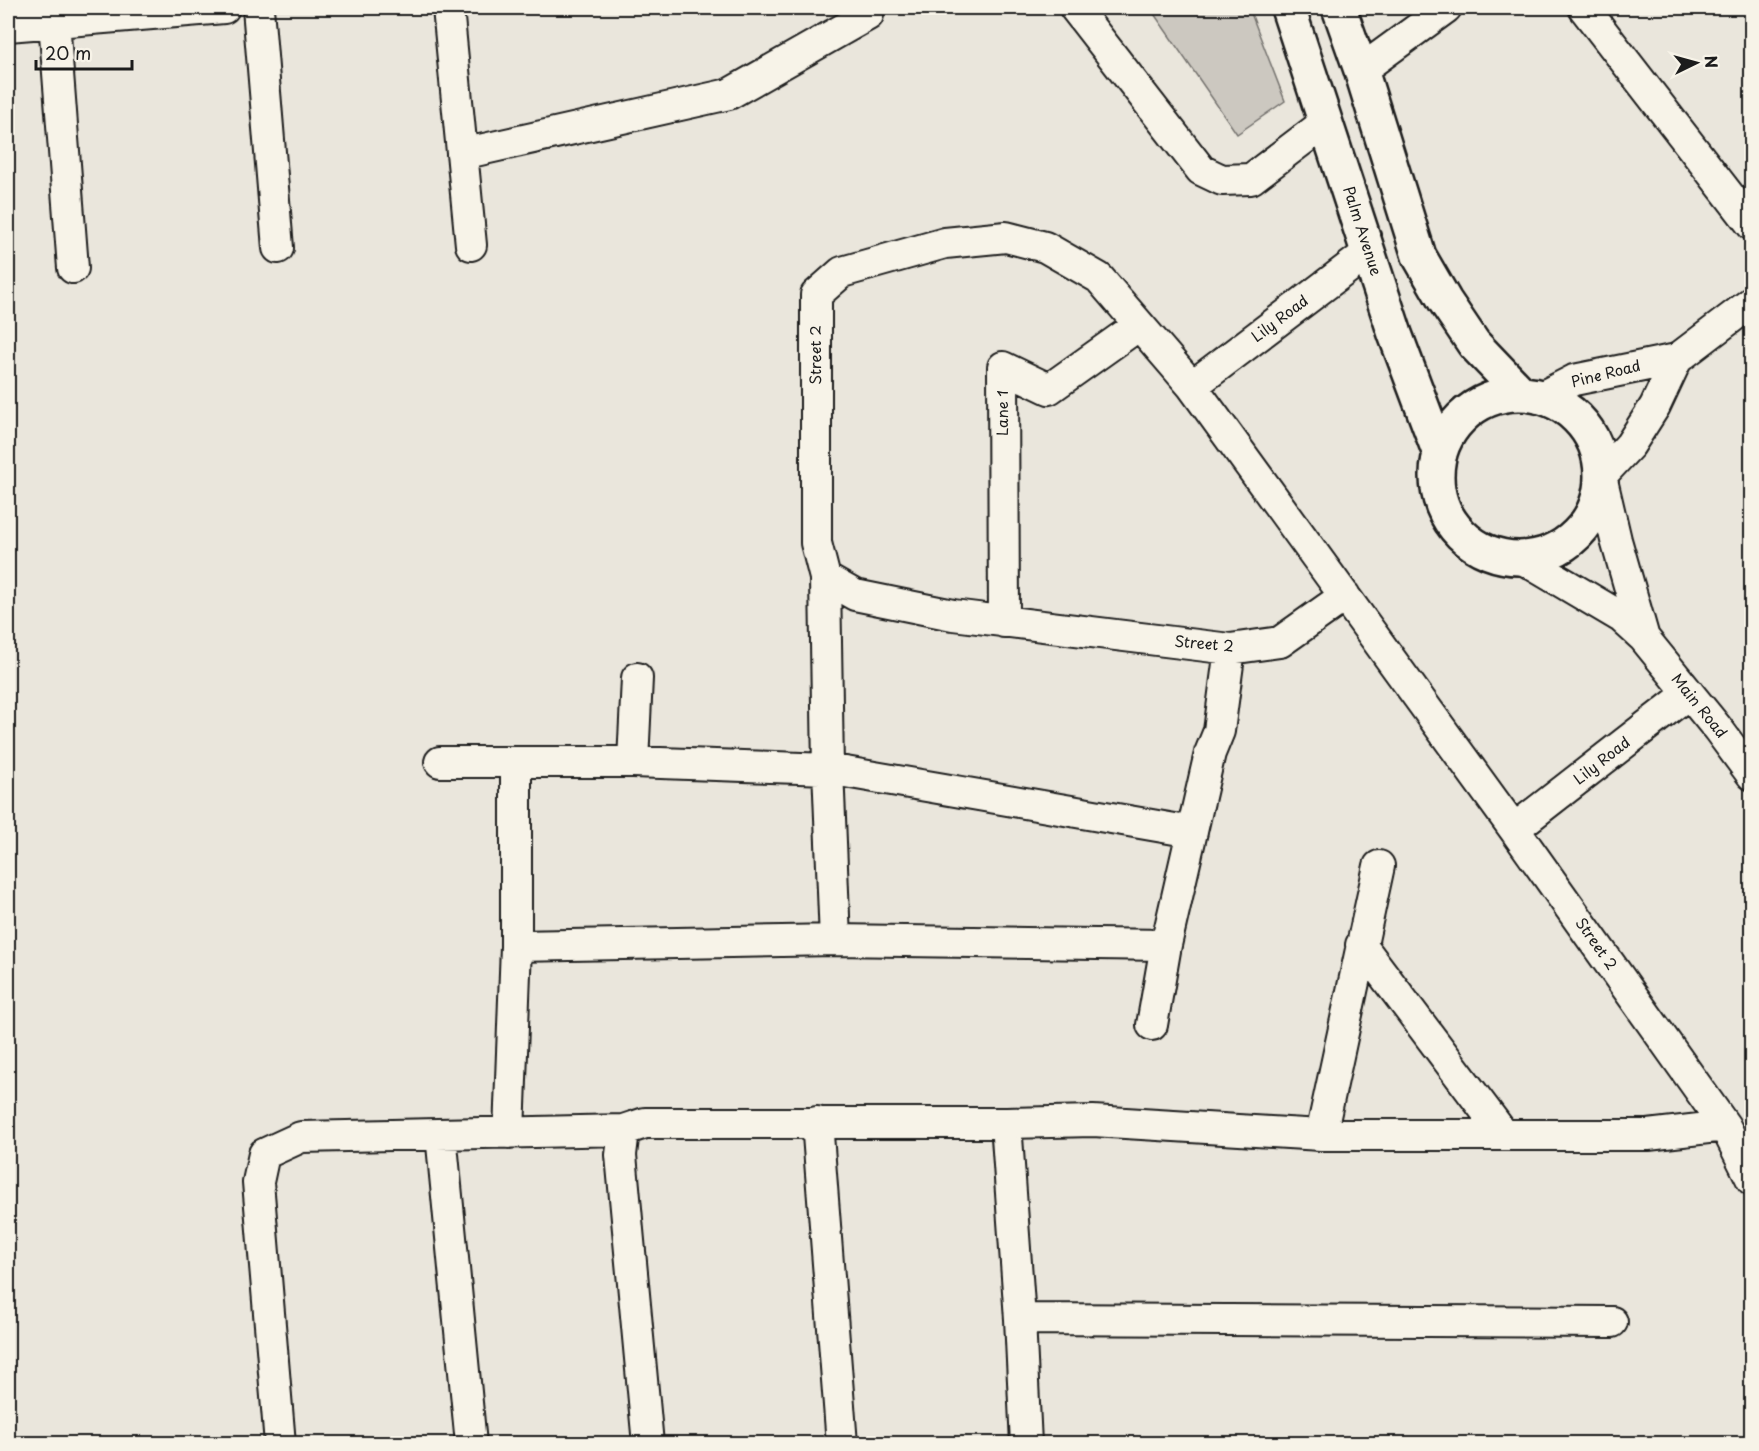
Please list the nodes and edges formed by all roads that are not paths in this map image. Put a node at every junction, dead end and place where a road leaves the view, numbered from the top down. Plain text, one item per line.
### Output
1 (224, 8) edge
2 (258, 8) edge
3 (448, 8) edge
4 (1075, 8) edge
5 (1288, 8) edge
6 (1339, 8) edge
7 (1446, 8) edge
8 (1584, 8) edge
9 (54, 15) edge
10 (868, 15) dead end
11 (8, 26) edge
12 (1361, 70) junction
13 (1326, 123) junction
14 (462, 154) junction
15 (1752, 225) edge
16 (471, 245) dead end
17 (278, 248) dead end
18 (1369, 252) junction
19 (73, 268) dead end
20 (1752, 302) edge
21 (1139, 325) junction
22 (1677, 359) junction
23 (1192, 386) junction
24 (1531, 396) junction
25 (1440, 454) junction
26 (1601, 476) junction
27 (1523, 559) junction
28 (825, 578) junction
29 (1345, 596) junction
30 (1004, 622) junction
31 (1644, 638) junction
32 (1230, 649) junction
33 (637, 678) dead end
34 (1689, 693) junction
35 (440, 762) dead end
36 (516, 762) junction
37 (633, 762) junction
38 (828, 769) junction
39 (1752, 775) edge
40 (1514, 829) junction
41 (1192, 832) junction
42 (1379, 866) dead end
43 (835, 940) junction
44 (1166, 945) junction
45 (1361, 945) junction
46 (516, 946) junction
47 (1152, 1025) dead end
48 (817, 1122) junction
49 (1006, 1123) junction
50 (1725, 1126) junction
51 (624, 1130) junction
52 (509, 1133) junction
53 (441, 1134) junction
54 (1321, 1135) junction
55 (1504, 1135) junction
56 (1752, 1180) edge
57 (1020, 1319) junction
58 (1612, 1322) dead end
59 (280, 1443) edge
60 (471, 1443) edge
61 (648, 1443) edge
62 (842, 1443) edge
63 (1026, 1443) edge

1 - 9 street
2 - 17 street
3 - 14 street
4 - 13 street
5 - 13 street, Palm Avenue
6 - 12 street
7 - 12 street
8 - 15 street
9 - 11 street
9 - 19 street
10 - 14 street
12 - 24 street
13 - 18 street, Palm Avenue
14 - 16 street
18 - 23 street, Lily Road
18 - 25 street, Palm Avenue
20 - 22 street, Pine Road
21 - 23 street, Street 2
21 - 28 street, Street 2
21 - 30 street, Lane 1
22 - 24 street, Pine Road
22 - 26 street, Pine Road
23 - 29 street, Street 2
24 - 25 street
24 - 26 street
25 - 27 street
26 - 27 street
26 - 31 street, Main Road
27 - 31 street, Main Road
28 - 30 street, Street 2
28 - 38 street
29 - 32 street, Street 2
29 - 40 street, Street 2
30 - 32 street, Street 2
31 - 34 street, Main Road
32 - 41 street
33 - 37 street
34 - 39 street, Main Road
34 - 40 street, Lily Road
35 - 36 street
36 - 37 street
36 - 46 street
37 - 38 street
38 - 41 street
38 - 43 street
40 - 50 street, Street 2
41 - 44 street
42 - 45 street
43 - 44 street
43 - 46 street
44 - 47 street
45 - 54 street
45 - 55 street
46 - 52 street
48 - 49 street
48 - 51 street
48 - 62 street
49 - 54 street
49 - 57 street
50 - 55 street
50 - 56 street, Street 2
51 - 52 street
51 - 61 street
52 - 53 street
53 - 59 street
53 - 60 street
54 - 55 street
57 - 58 street
57 - 63 street

